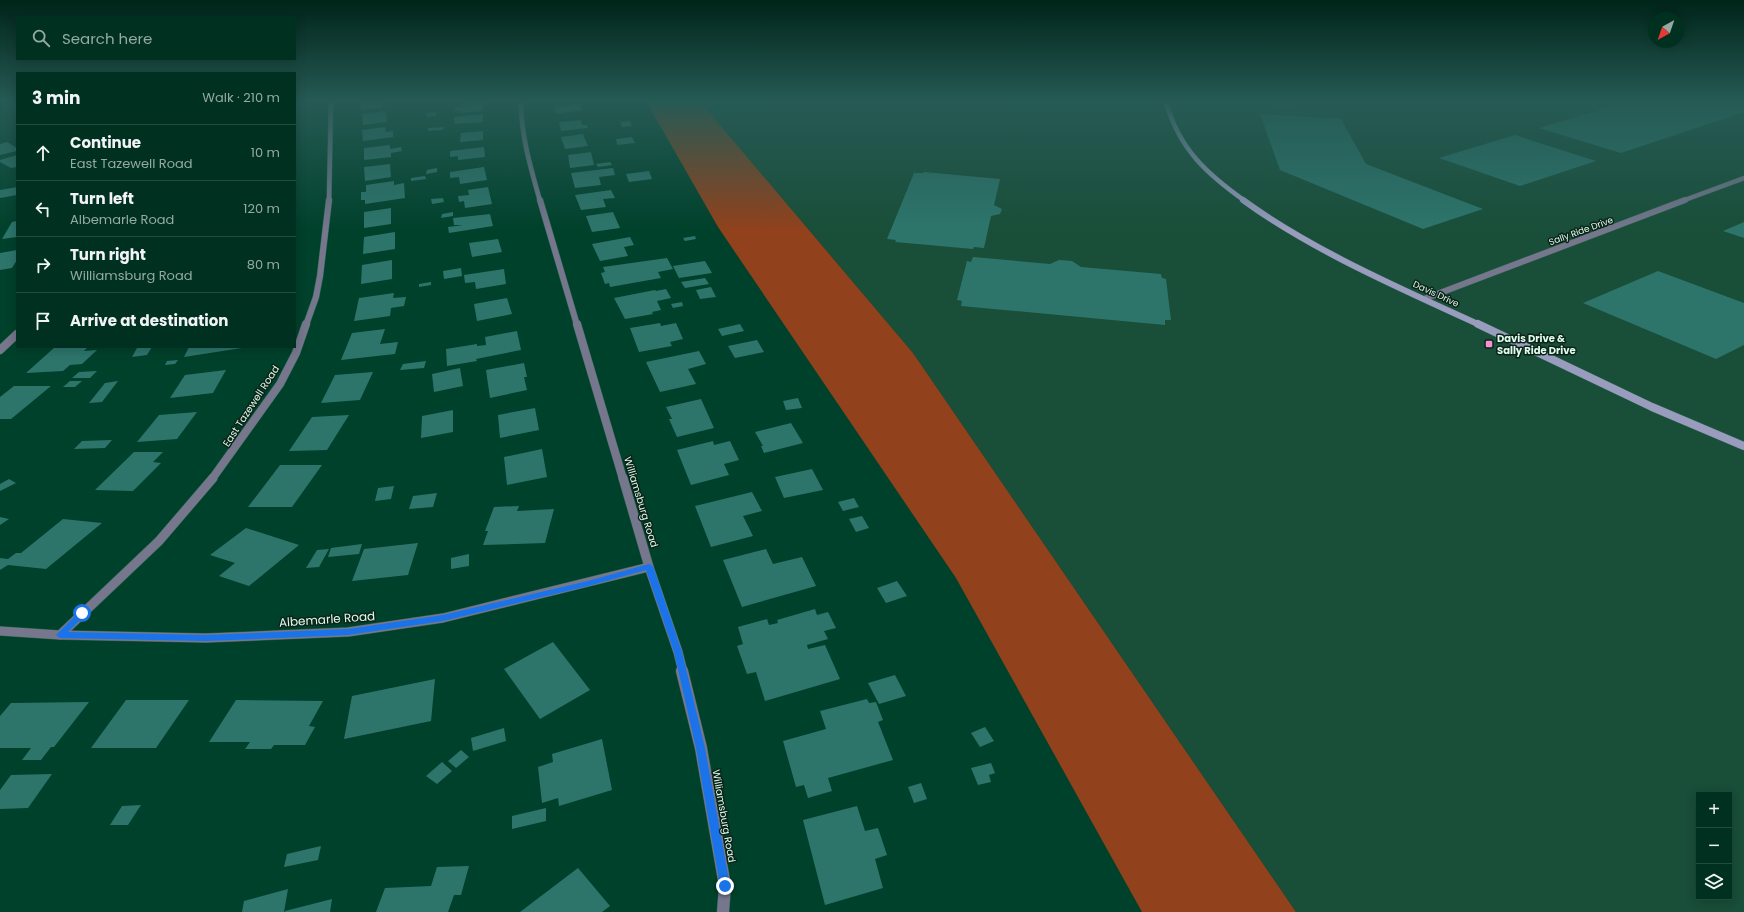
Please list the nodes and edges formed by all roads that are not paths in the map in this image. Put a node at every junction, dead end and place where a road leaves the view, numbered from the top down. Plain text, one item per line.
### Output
1 (330, 145) edge
2 (527, 145) edge
3 (1182, 145) edge
4 (1744, 178) edge
5 (1424, 299) junction
6 (16, 335) edge
7 (0, 350) edge
8 (1744, 446) edge
9 (649, 566) junction
10 (0, 631) edge
11 (60, 635) junction
12 (723, 912) edge

1 - 11 street, East Tazewell Road
2 - 9 street, Williamsburg Road
3 - 5 street, Davis Drive
4 - 5 street, Sally Ride Drive
5 - 8 street, Davis Drive
6 - 7 street
9 - 11 street, Albemarle Road
9 - 12 street, Williamsburg Road
10 - 11 street, Albemarle Road

